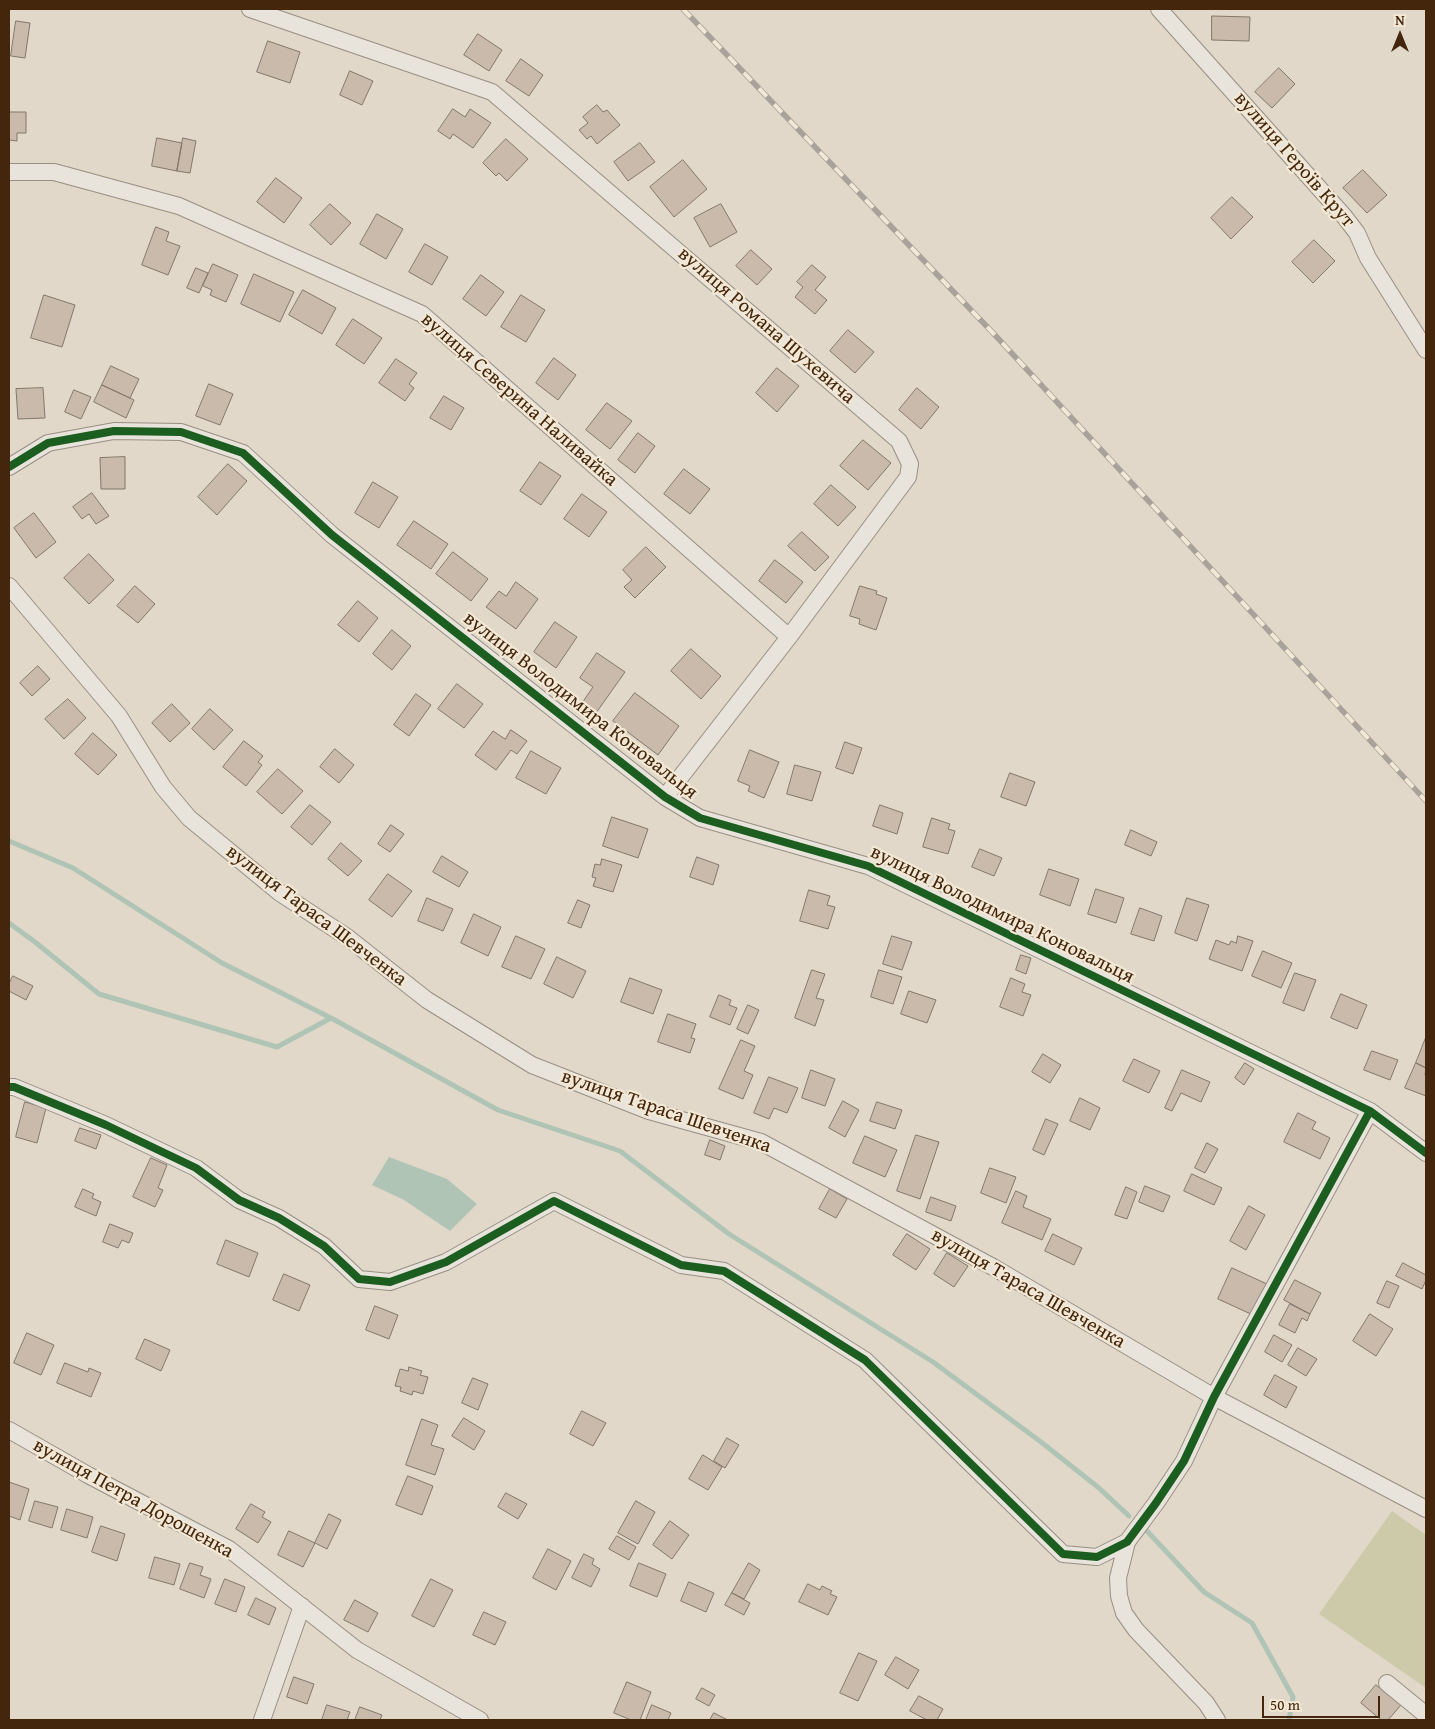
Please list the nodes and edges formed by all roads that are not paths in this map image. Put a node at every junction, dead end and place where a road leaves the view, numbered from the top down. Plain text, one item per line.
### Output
1 (250, 9) edge
2 (1159, 9) edge
3 (9, 172) edge
4 (1426, 350) edge
5 (9, 467) edge
6 (9, 586) edge
7 (790, 637) junction
8 (665, 796) junction
9 (9, 1087) edge
10 (1370, 1111) junction
11 (1426, 1153) edge
12 (1214, 1397) junction
13 (9, 1430) edge
14 (1426, 1509) edge
15 (1127, 1542) junction
16 (302, 1606) junction
17 (1387, 1683) dead end
18 (1426, 1715) edge
19 (262, 1720) edge
20 (480, 1720) edge
21 (1217, 1720) edge

1 - 7 street, вулиця Романа Шухевича
2 - 4 street, вулиця Героїв Крут
3 - 7 street, вулиця Северина Наливайка
5 - 8 street, вулиця Володимира Коновальця
6 - 12 street, вулиця Тараса Шевченка
7 - 8 street, вулиця Романа Шухевича
8 - 10 street, вулиця Володимира Коновальця
9 - 15 street
10 - 11 street, вулиця Володимира Коновальця
10 - 12 street
12 - 14 street, вулиця Тараса Шевченка
12 - 15 street
13 - 16 street, вулиця Петра Дорошенка
15 - 21 street
16 - 19 street
16 - 20 street, вулиця Петра Дорошенка
17 - 18 street

